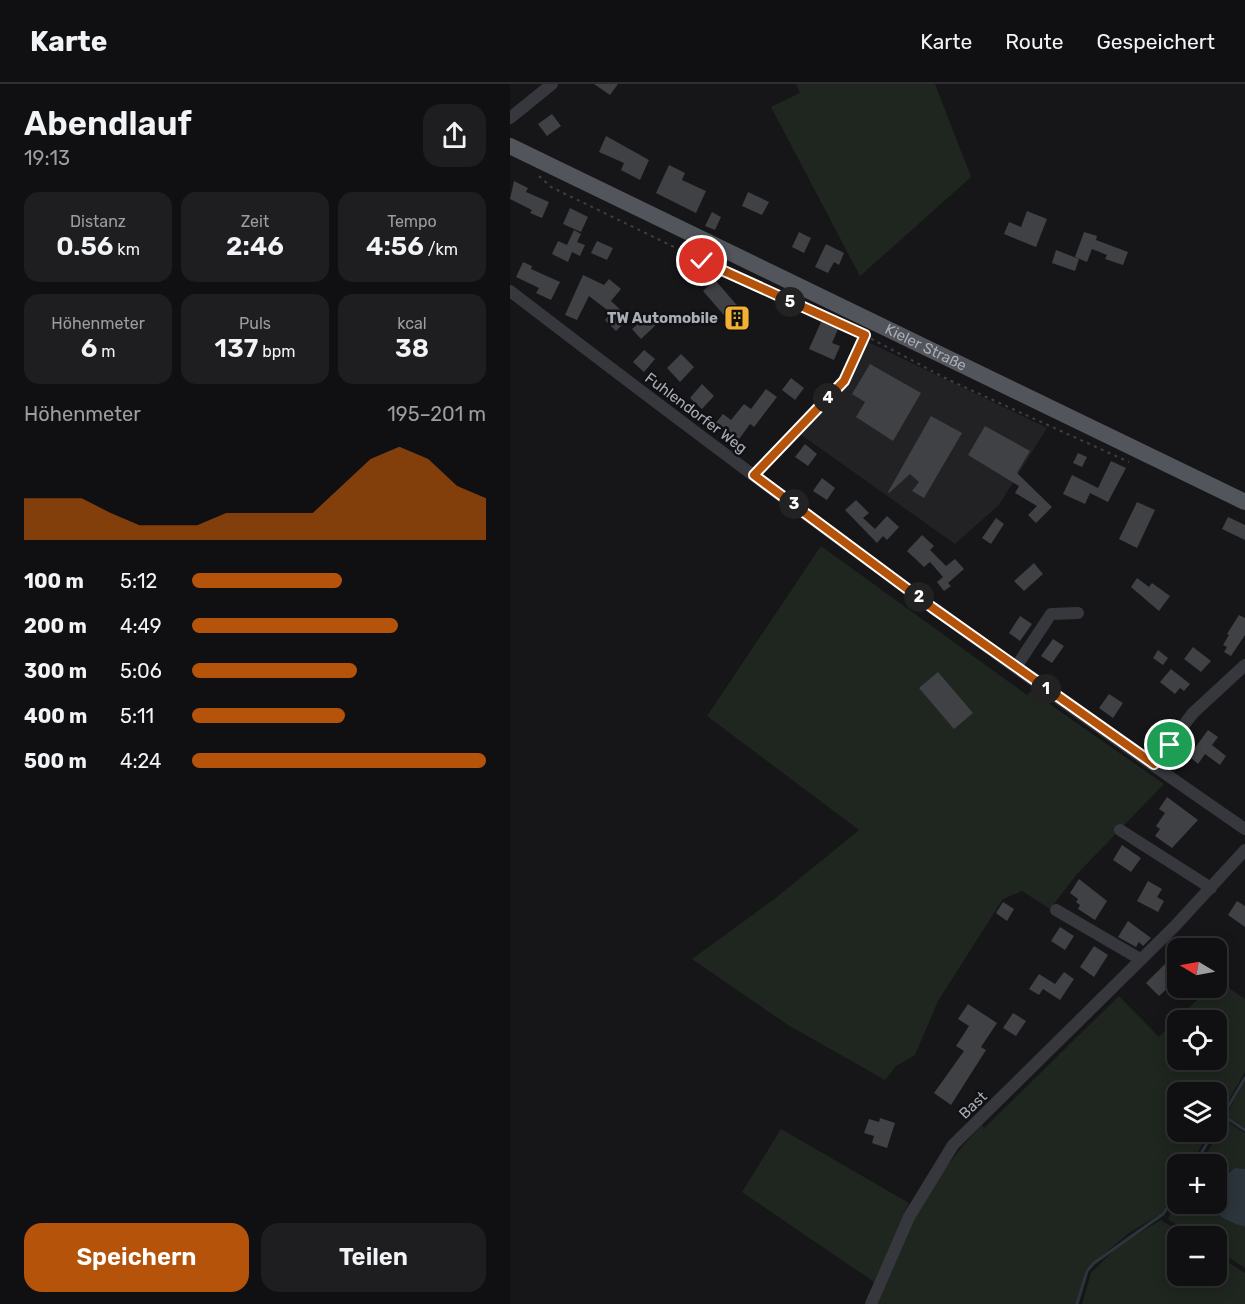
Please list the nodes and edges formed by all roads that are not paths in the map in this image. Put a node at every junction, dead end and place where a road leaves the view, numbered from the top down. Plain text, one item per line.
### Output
1 (552, 84) edge
2 (510, 118) edge
3 (510, 146) edge
4 (510, 291) edge
5 (819, 407) road end
6 (754, 475) junction
7 (1245, 502) edge
8 (1078, 612) dead end
9 (1245, 665) edge
10 (1016, 667) junction
11 (1154, 764) junction
12 (1245, 829) edge
13 (1120, 830) dead end
14 (1245, 850) edge
15 (1211, 888) junction
16 (1056, 910) dead end
17 (1140, 959) junction
18 (871, 1304) edge

1 - 2 street
3 - 7 main road, Kieler Straße
4 - 6 street, Fuhlendorfer Weg
5 - 6 street
6 - 10 street, Fuhlendorfer Weg
8 - 10 street
9 - 11 street
10 - 11 street, Fuhlendorfer Weg
11 - 12 street, Fuhlendorfer Weg
13 - 15 street
14 - 15 street, Bast
15 - 17 street, Bast
16 - 17 street
17 - 18 street, Bast

